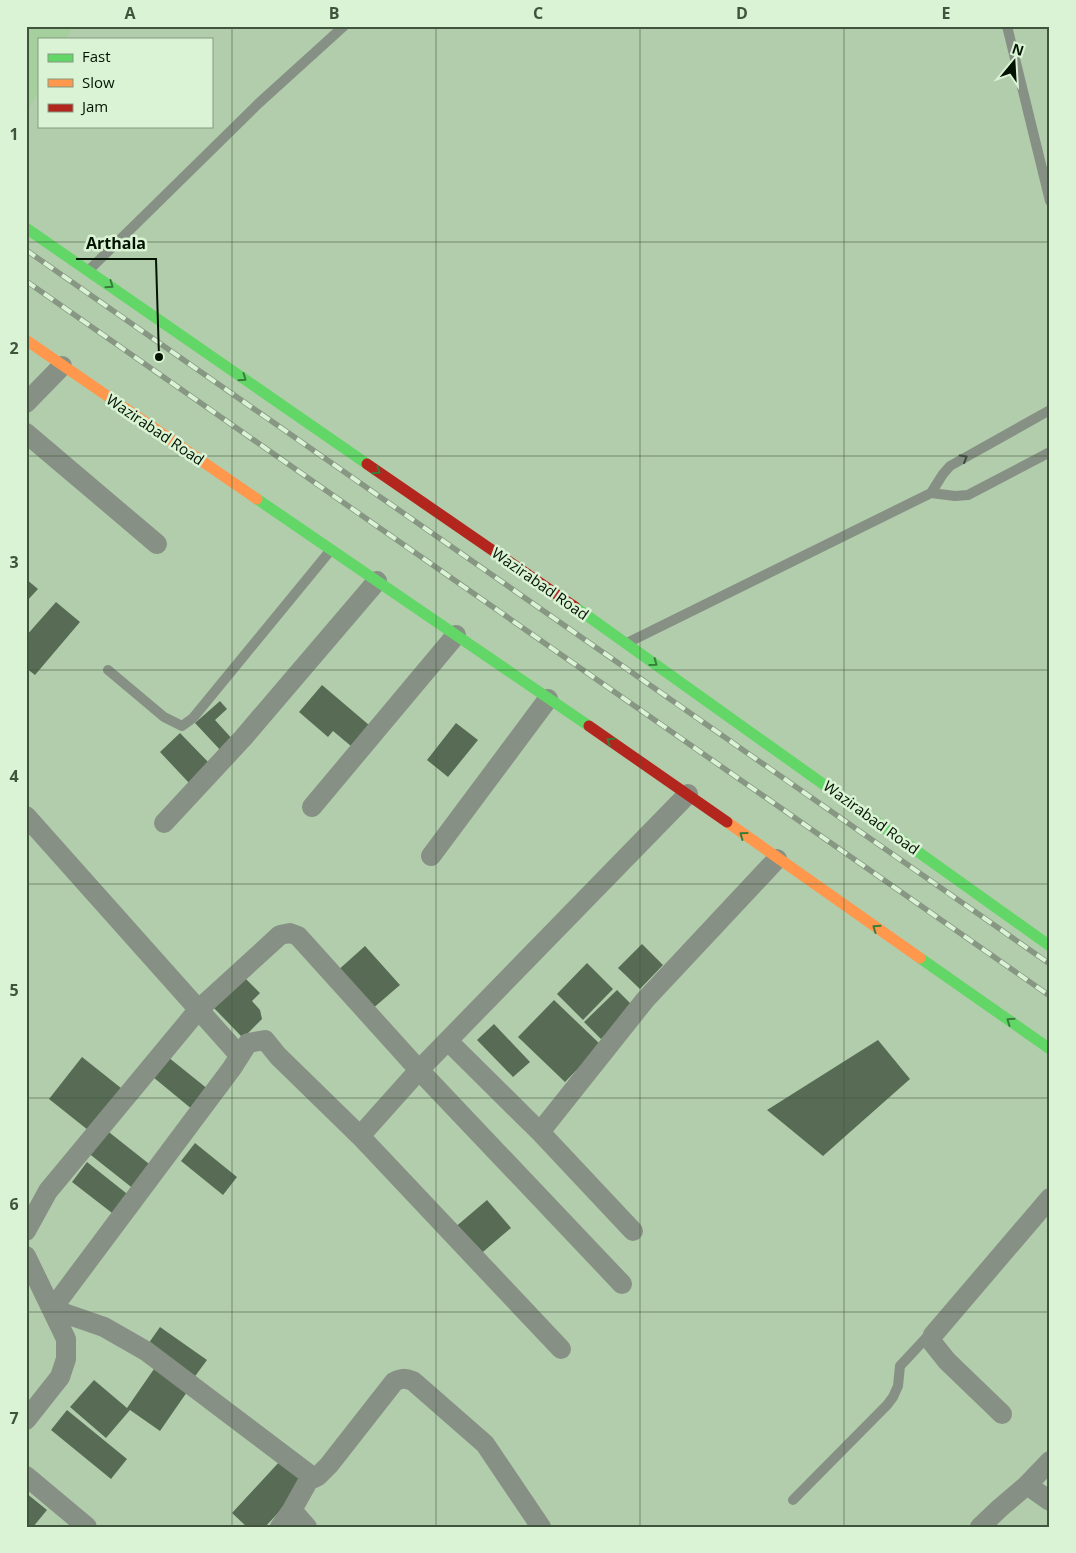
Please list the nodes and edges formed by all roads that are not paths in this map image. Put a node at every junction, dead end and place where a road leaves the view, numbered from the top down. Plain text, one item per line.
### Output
1 (344, 26) edge
2 (1007, 26) edge
3 (1050, 201) edge
4 (26, 228) edge
5 (88, 270) junction
6 (26, 340) edge
7 (62, 366) junction
8 (26, 403) edge
9 (1050, 410) edge
10 (26, 433) edge
11 (1050, 452) edge
12 (932, 492) junction
13 (156, 544) dead end
14 (330, 550) junction
15 (377, 582) junction
16 (456, 635) junction
17 (626, 644) junction
18 (108, 670) dead end
19 (548, 699) junction
20 (688, 794) junction
21 (312, 807) dead end
22 (26, 816) edge
23 (164, 822) dead end
24 (431, 856) dead end
25 (777, 859) junction
26 (1050, 946) edge
27 (198, 1010) junction
28 (448, 1040) junction
29 (1050, 1049) edge
30 (240, 1056) junction
31 (419, 1070) junction
32 (540, 1132) junction
33 (360, 1136) junction
34 (1050, 1198) edge
35 (26, 1231) edge
36 (633, 1231) dead end
37 (26, 1256) edge
38 (622, 1284) dead end
39 (52, 1310) junction
40 (933, 1335) junction
41 (561, 1349) dead end
42 (1002, 1414) dead end
43 (26, 1420) edge
44 (1050, 1461) edge
45 (26, 1476) edge
46 (311, 1476) junction
47 (1026, 1485) junction
48 (793, 1500) dead end
49 (1050, 1502) edge
50 (292, 1510) junction
51 (87, 1527) edge
52 (280, 1527) edge
53 (307, 1527) edge
54 (541, 1527) edge
55 (980, 1527) edge

1 - 5 lane
2 - 3 lane
4 - 5 highway, Wazirabad Road
5 -> 17 highway, Wazirabad Road
6 - 7 highway, Wazirabad Road
7 - 8 street
7 - 14 highway, Wazirabad Road
12 -> 9 lane
10 - 13 street
11 - 12 lane
12 - 17 lane
14 - 15 highway, Wazirabad Road
14 - 18 lane
15 - 16 highway, Wazirabad Road
15 - 23 street
16 - 19 highway, Wazirabad Road
16 - 21 street
17 -> 26 highway, Wazirabad Road
20 -> 19 highway, Wazirabad Road
19 - 24 street
25 -> 20 highway, Wazirabad Road
20 - 28 street
22 - 27 street
29 -> 25 highway, Wazirabad Road
25 - 32 street
27 - 30 street
27 - 31 street
27 - 35 street
28 - 31 street
28 - 32 street
30 - 33 street
30 - 39 street
31 - 33 street
31 - 38 street
32 - 36 street
33 - 41 street
34 - 40 street
37 - 39 street
39 - 43 street
39 - 46 street
40 - 42 street
40 - 48 lane
44 - 47 street
45 - 51 street
46 - 50 street
46 - 54 street
47 - 49 street
47 - 55 street
50 - 52 street
50 - 53 street

